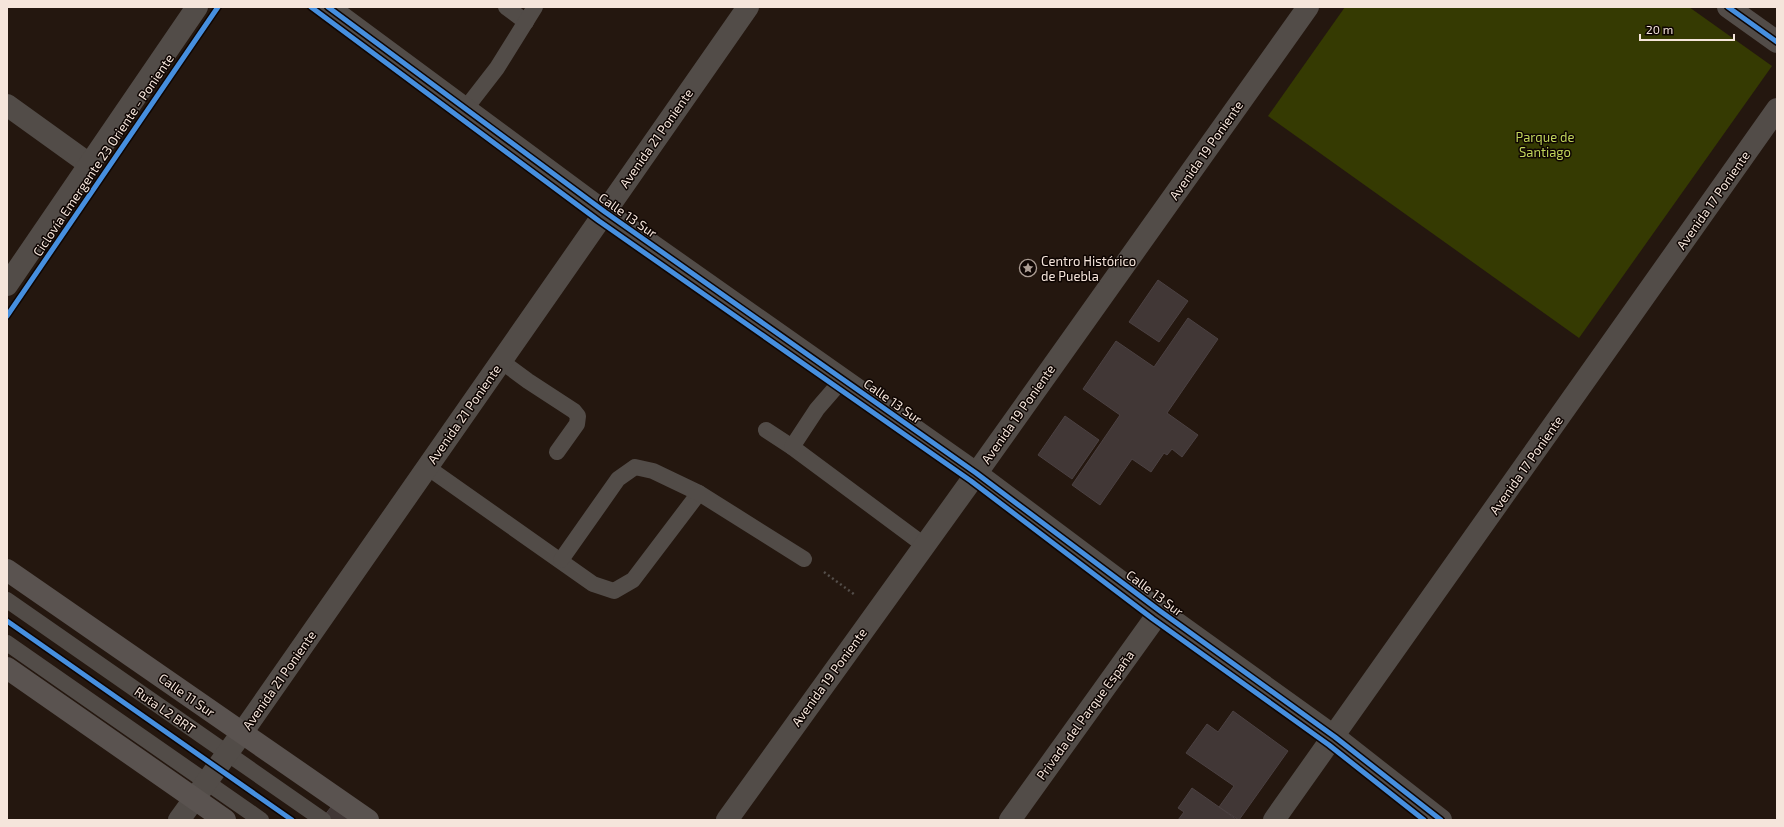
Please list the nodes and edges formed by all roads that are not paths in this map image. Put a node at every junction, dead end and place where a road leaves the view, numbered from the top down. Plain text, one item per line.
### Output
1 (197, 7) edge
2 (328, 7) edge
3 (506, 7) edge
4 (535, 7) edge
5 (748, 7) edge
6 (1308, 7) edge
7 (1728, 7) edge
8 (526, 22) junction
9 (1777, 42) edge
10 (7, 105) edge
11 (466, 108) junction
12 (1777, 109) edge
13 (89, 164) junction
14 (605, 212) junction
15 (7, 285) edge
16 (501, 361) junction
17 (843, 379) junction
18 (766, 430) dead end
19 (792, 446) junction
20 (557, 452) dead end
21 (427, 467) junction
22 (976, 473) junction
23 (699, 493) junction
24 (924, 545) junction
25 (804, 559) dead end
26 (561, 560) junction
27 (7, 570) edge
28 (7, 600) edge
29 (1160, 611) junction
30 (7, 643) edge
31 (7, 668) edge
32 (242, 733) junction
33 (1335, 737) junction
34 (227, 754) junction
35 (201, 790) junction
36 (179, 820) edge
37 (225, 820) edge
38 (262, 820) edge
39 (324, 820) edge
40 (368, 820) edge
41 (727, 820) edge
42 (1010, 820) edge
43 (1274, 820) edge
44 (1441, 820) edge

1 - 13 street
2 - 11 street, Calle 13 Sur
3 - 8 lane
4 - 8 lane
5 - 14 street, Avenida 21 Poniente
6 - 22 street, Avenida 19 Poniente
7 - 9 street
8 - 11 lane
10 - 13 street
11 - 14 street, Calle 13 Sur
12 - 33 street, Avenida 17 Poniente
13 - 15 street
14 - 16 street, Avenida 21 Poniente
14 - 17 street, Calle 13 Sur
16 - 20 lane
16 - 21 street, Avenida 21 Poniente
17 - 19 lane
17 - 22 street, Calle 13 Sur
18 - 19 lane
19 - 24 lane
21 - 26 lane
21 - 32 street, Avenida 21 Poniente
22 - 24 street, Avenida 19 Poniente
22 - 29 street, Calle 13 Sur
23 - 25 lane
23 - 26 lane
23 - 26 lane
24 - 41 street, Avenida 19 Poniente
27 - 32 main road, Calle 11 Sur
28 - 34 lane, Ruta L2 BRT
29 - 33 street, Calle 13 Sur
29 - 42 street, Privada del Parque España
30 - 35 lane
31 - 35 main road
32 - 34 street, Avenida 21 Poniente
32 - 40 main road, Calle 11 Sur
33 - 43 street, Avenida 17 Poniente
33 - 44 street, Calle 13 Sur
34 - 35 street, Avenida 21 Poniente
34 - 39 lane, Ruta L2 BRT
35 - 36 street, Avenida 21 Poniente
35 - 37 main road
35 - 38 lane

